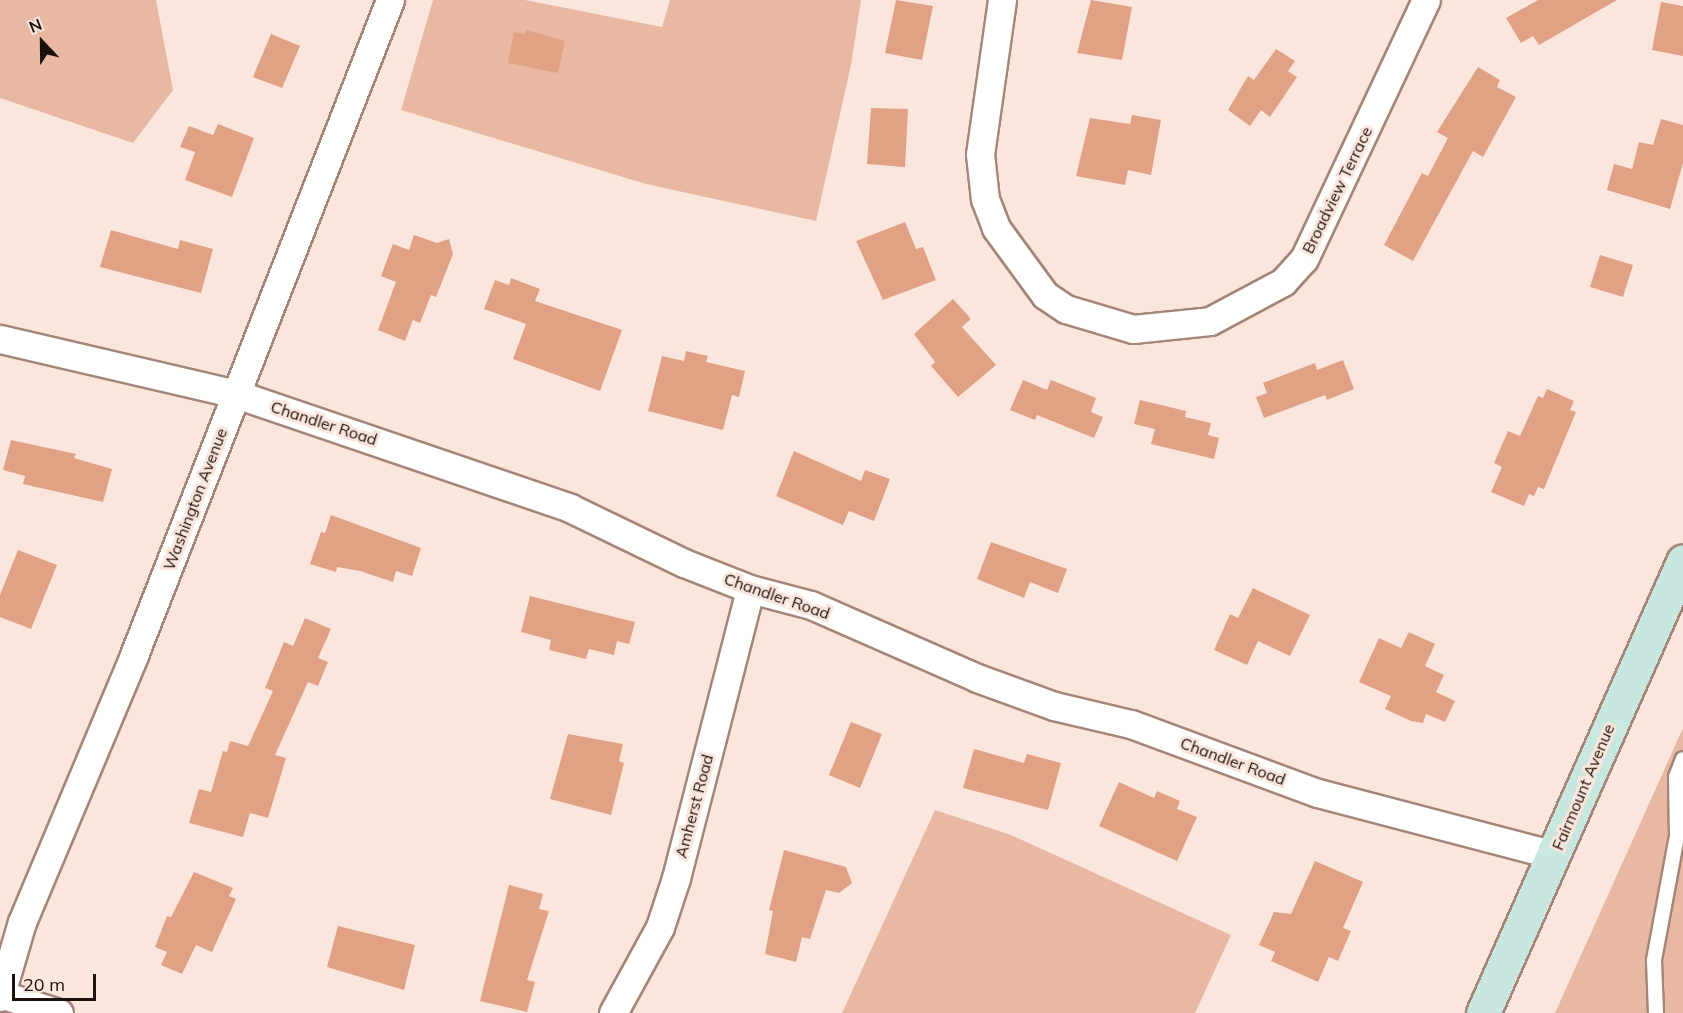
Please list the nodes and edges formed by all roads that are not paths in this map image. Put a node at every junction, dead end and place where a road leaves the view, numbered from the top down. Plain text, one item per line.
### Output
1 (390, 0) edge
2 (1002, 0) edge
3 (1426, 0) edge
4 (0, 339) edge
5 (236, 394) junction
6 (1683, 561) edge
7 (750, 589) junction
8 (1683, 759) edge
9 (1555, 855) junction
10 (0, 995) edge
11 (59, 1013) edge
12 (613, 1013) edge
13 (1483, 1013) edge
14 (1656, 1013) edge

1 - 5 street, Washington Avenue
2 - 3 street, Broadview Terrace
4 - 5 street, Chandler Road
5 - 7 street, Chandler Road
5 - 10 street, Washington Avenue
6 - 9 main road, Fairmount Avenue
7 - 9 street, Chandler Road
7 - 12 street, Amherst Road
8 - 14 lane
9 - 13 main road, Fairmount Avenue
10 - 11 street

